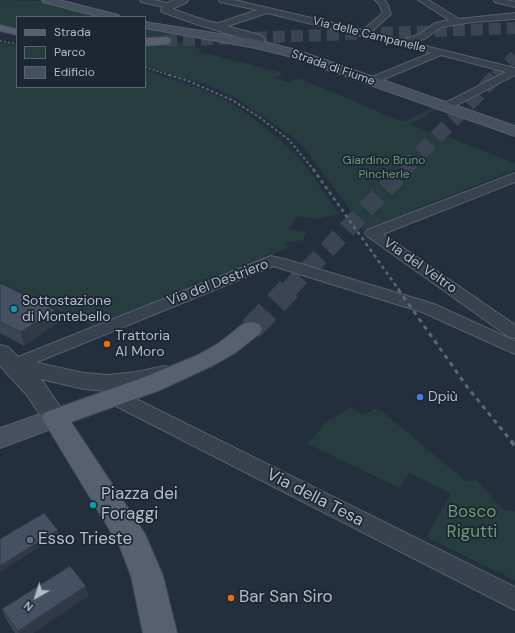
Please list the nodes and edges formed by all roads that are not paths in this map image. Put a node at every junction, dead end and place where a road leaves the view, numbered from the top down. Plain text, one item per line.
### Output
1 (47, 0) edge
2 (144, 0) edge
3 (183, 0) edge
4 (223, 0) edge
5 (379, 0) edge
6 (422, 0) edge
7 (498, 0) edge
8 (515, 5) edge
9 (169, 6) junction
10 (268, 10) junction
11 (110, 16) edge
12 (515, 16) edge
13 (456, 21) junction
14 (146, 25) edge
15 (216, 27) junction
16 (0, 28) edge
17 (16, 32) edge
18 (365, 33) junction
19 (165, 41) tunnel mouth
20 (146, 42) edge
21 (403, 43) junction
22 (257, 44) junction
23 (440, 52) junction
24 (515, 71) edge
25 (371, 81) junction
26 (445, 107) junction
27 (515, 131) edge
28 (515, 177) edge
29 (251, 329) tunnel mouth
30 (515, 333) edge
31 (515, 348) edge
32 (7, 358) edge
33 (206, 360) junction
34 (115, 397) junction
35 (55, 418) junction
36 (0, 438) edge
37 (515, 599) edge
38 (160, 633) edge

1 - 11 main road
2 - 9 street
3 - 9 street
4 - 10 street, Via delle Campanelle
5 - 18 street
6 - 13 street
7 - 8 street
9 - 15 street
10 - 15 street
10 - 18 street, Via delle Campanelle
12 - 13 street
13 - 21 street
14 - 22 main road, Strada di Fiume
15 - 22 street
16 - 17 main road
18 - 21 street, Via delle Campanelle
19 - 20 main road
21 - 23 street, Via delle Campanelle
22 - 25 main road, Strada di Fiume
23 - 24 street, Via delle Campanelle
23 - 25 street
24 - 26 street
25 - 26 main road, Strada di Fiume
26 - 27 main road, Strada di Fiume
28 - 30 street, Via del Veltro
29 - 33 main road
31 - 32 street, Via del Destriero
32 - 33 street
32 - 35 street
33 - 34 main road
34 - 35 main road
34 - 37 street, Via della Tesa
35 - 36 main road
35 - 38 main road

